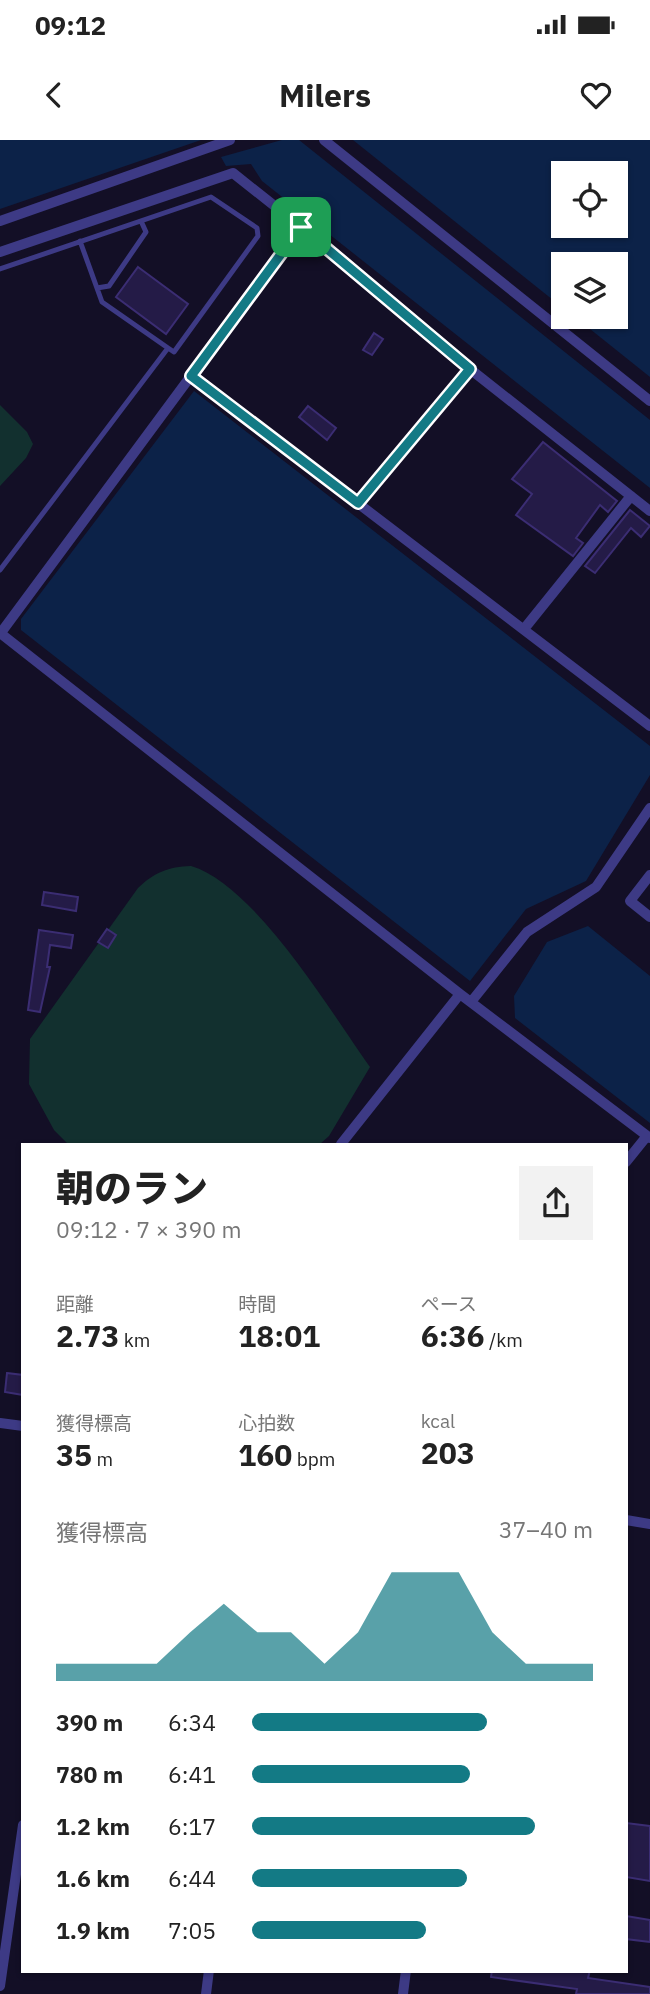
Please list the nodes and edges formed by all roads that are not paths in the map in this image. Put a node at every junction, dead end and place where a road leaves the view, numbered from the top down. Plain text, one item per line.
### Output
1 (230, 140) edge
2 (324, 140) edge
3 (0, 221) edge
4 (141, 221) junction
5 (301, 227) junction
6 (80, 242) junction
7 (0, 252) edge
8 (0, 269) edge
9 (97, 288) junction
10 (168, 348) junction
11 (470, 369) junction
12 (191, 376) junction
13 (650, 401) edge
14 (631, 496) junction
15 (358, 503) junction
16 (650, 511) edge
17 (0, 570) edge
18 (524, 629) junction
19 (0, 634) edge
20 (650, 726) edge
21 (650, 808) edge
22 (650, 875) edge
23 (650, 917) edge
24 (460, 994) junction
25 (471, 1002) junction
26 (648, 1137) edge
27 (342, 1143) edge
28 (628, 1160) edge
29 (0, 1423) edge
30 (21, 1426) edge
31 (628, 1520) edge
32 (650, 1524) edge
33 (21, 1839) edge
34 (209, 1973) edge
35 (406, 1973) edge
36 (0, 1986) edge
37 (206, 1994) edge
38 (403, 1994) edge

1 - 3 street
2 - 13 street
4 - 6 lane
4 - 9 lane
4 - 10 lane
5 - 7 street
5 - 11 street
5 - 12 street
6 - 8 lane
6 - 9 lane
9 - 10 lane
10 - 17 lane
11 - 14 street
11 - 15 street
12 - 15 street
12 - 19 street
14 - 16 street
14 - 18 street
15 - 18 street
18 - 20 street
19 - 24 street
21 - 25 street
22 - 23 street
24 - 25 street
24 - 27 street
25 - 26 street
26 - 28 street
29 - 30 street
31 - 32 street
33 - 36 street
34 - 37 street
35 - 38 street

